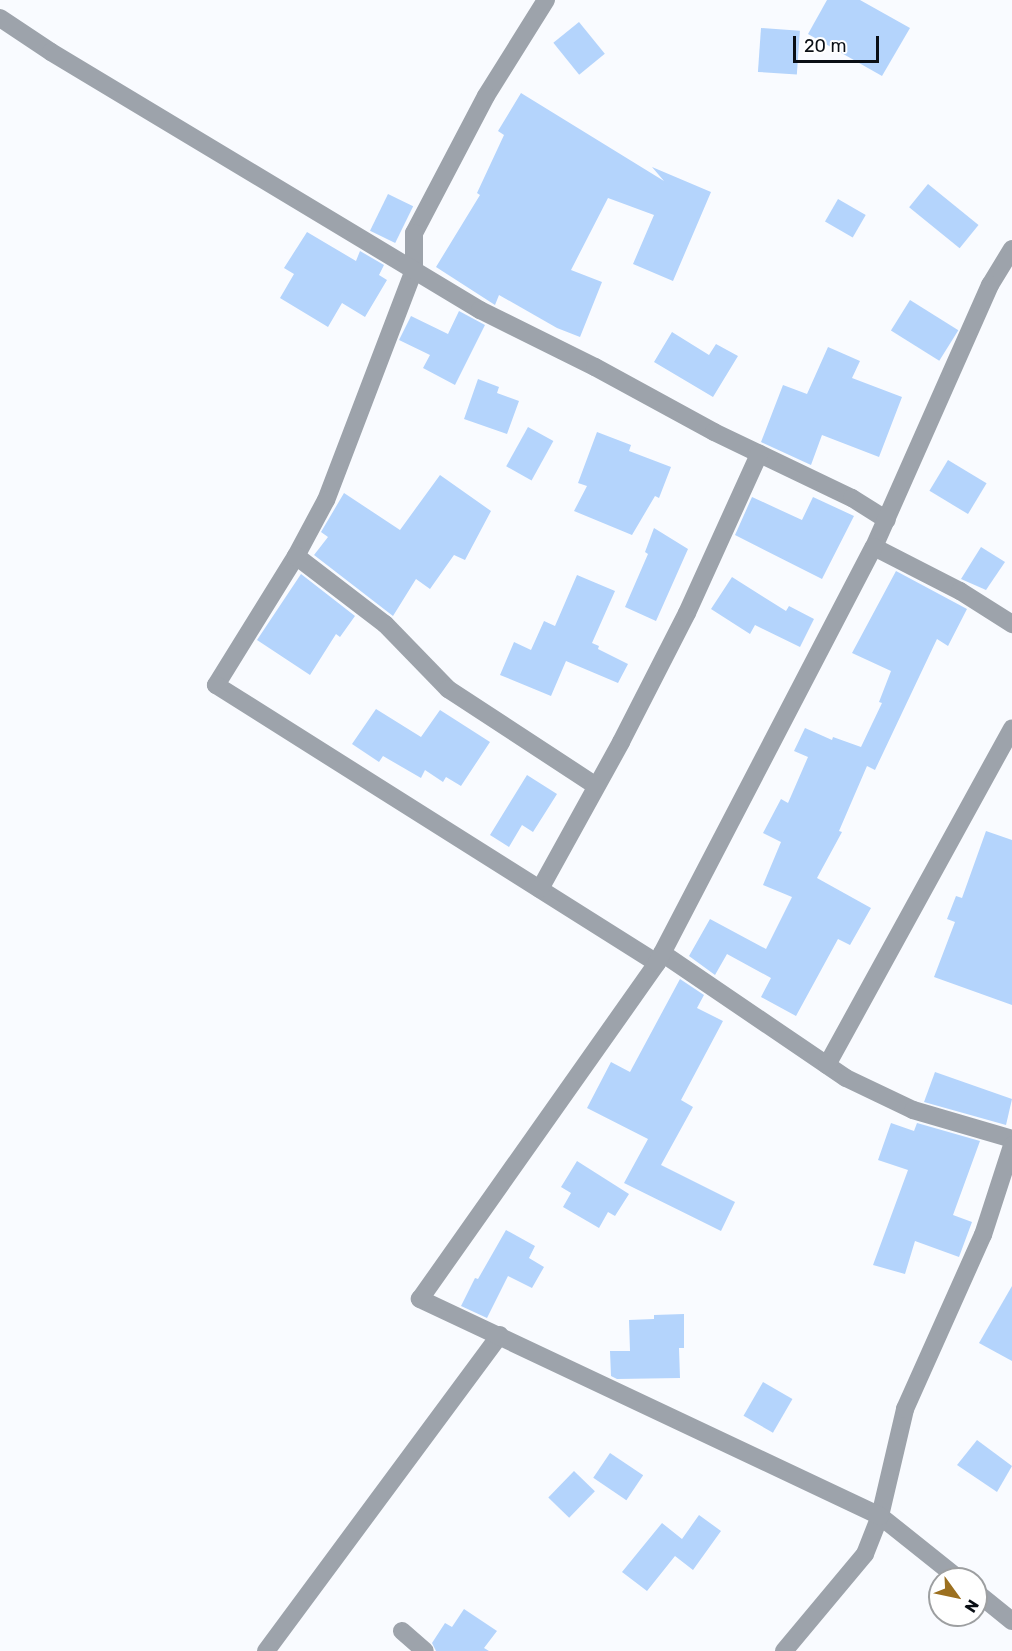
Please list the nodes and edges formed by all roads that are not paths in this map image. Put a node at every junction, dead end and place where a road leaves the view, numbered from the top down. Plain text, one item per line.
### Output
1 (546, 0) edge
2 (0, 18) edge
3 (1012, 249) edge
4 (414, 270) junction
5 (759, 454) junction
6 (887, 520) junction
7 (874, 548) junction
8 (296, 556) junction
9 (1012, 624) edge
10 (1012, 729) edge
11 (596, 786) junction
12 (540, 889) junction
13 (659, 958) junction
14 (827, 1065) junction
15 (1012, 1139) edge
16 (1012, 1146) edge
17 (500, 1335) junction
18 (880, 1516) junction
19 (944, 1567) edge
20 (988, 1602) edge
21 (1012, 1621) edge
22 (402, 1631) dead end
23 (266, 1651) edge
24 (425, 1651) edge
25 (784, 1651) edge

1 - 4 street
2 - 4 street
3 - 6 street
4 - 5 street
4 - 8 street
5 - 6 street
5 - 11 street
6 - 7 street
7 - 9 street
7 - 13 street
8 - 11 street
8 - 12 street
10 - 14 street
11 - 12 street
12 - 13 street
13 - 14 street
13 - 17 street
14 - 15 street
16 - 18 street
17 - 18 street
17 - 23 street
18 - 19 street
18 - 25 street
20 - 21 street
22 - 24 street

